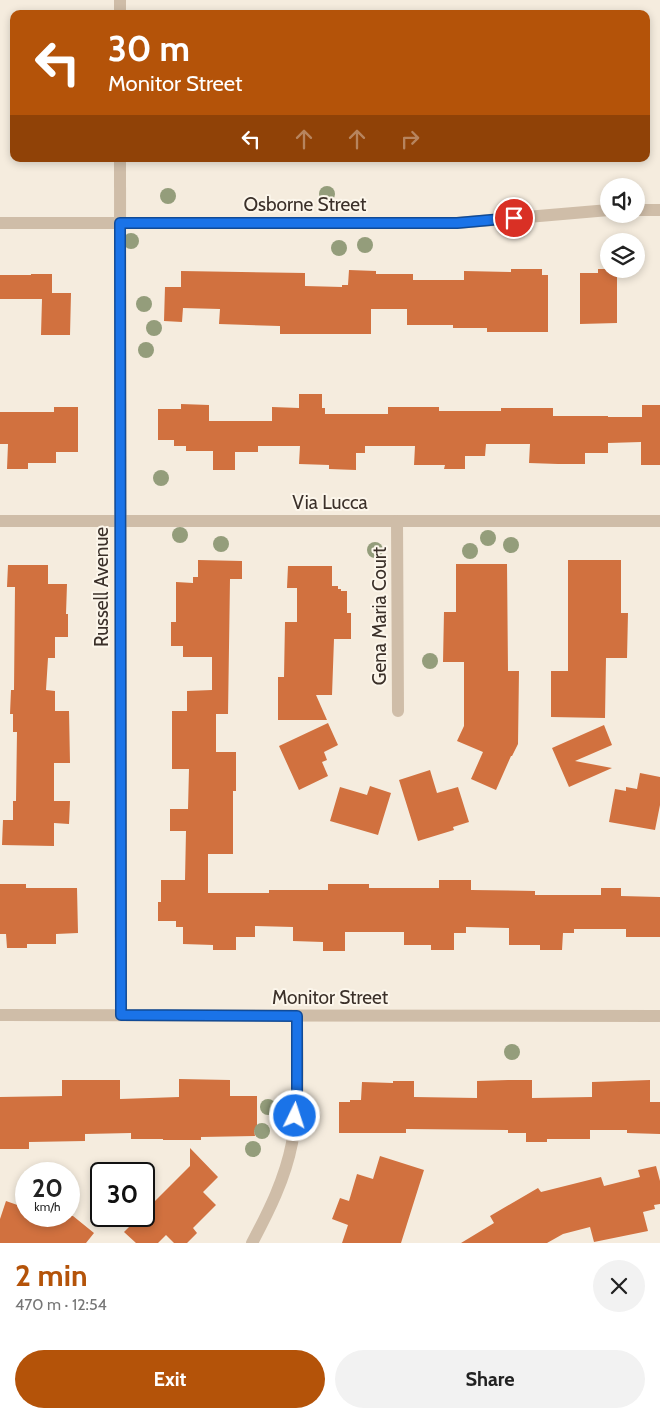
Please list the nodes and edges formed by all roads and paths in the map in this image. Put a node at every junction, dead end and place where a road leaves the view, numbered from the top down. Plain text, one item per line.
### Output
1 (120, 162) edge
2 (645, 210) edge
3 (660, 210) edge
4 (600, 211) edge
5 (0, 223) edge
6 (120, 223) junction
7 (0, 521) edge
8 (120, 521) junction
9 (397, 521) junction
10 (660, 521) edge
11 (398, 711) dead end
12 (0, 1015) edge
13 (121, 1015) junction
14 (297, 1016) junction
15 (660, 1016) edge
16 (252, 1243) edge

1 - 6 street, Russell Avenue
2 - 3 street
4 - 6 street, Osborne Street
5 - 6 street, Osborne Street
6 - 8 street, Russell Avenue
7 - 8 street, Via Lucca
8 - 9 street, Via Lucca
8 - 13 street, Russell Avenue
9 - 10 street, Via Lucca
9 - 11 street, Gena Maria Court
12 - 13 street, Monitor Street
13 - 14 street, Monitor Street
14 - 15 street, Monitor Street
14 - 16 street

